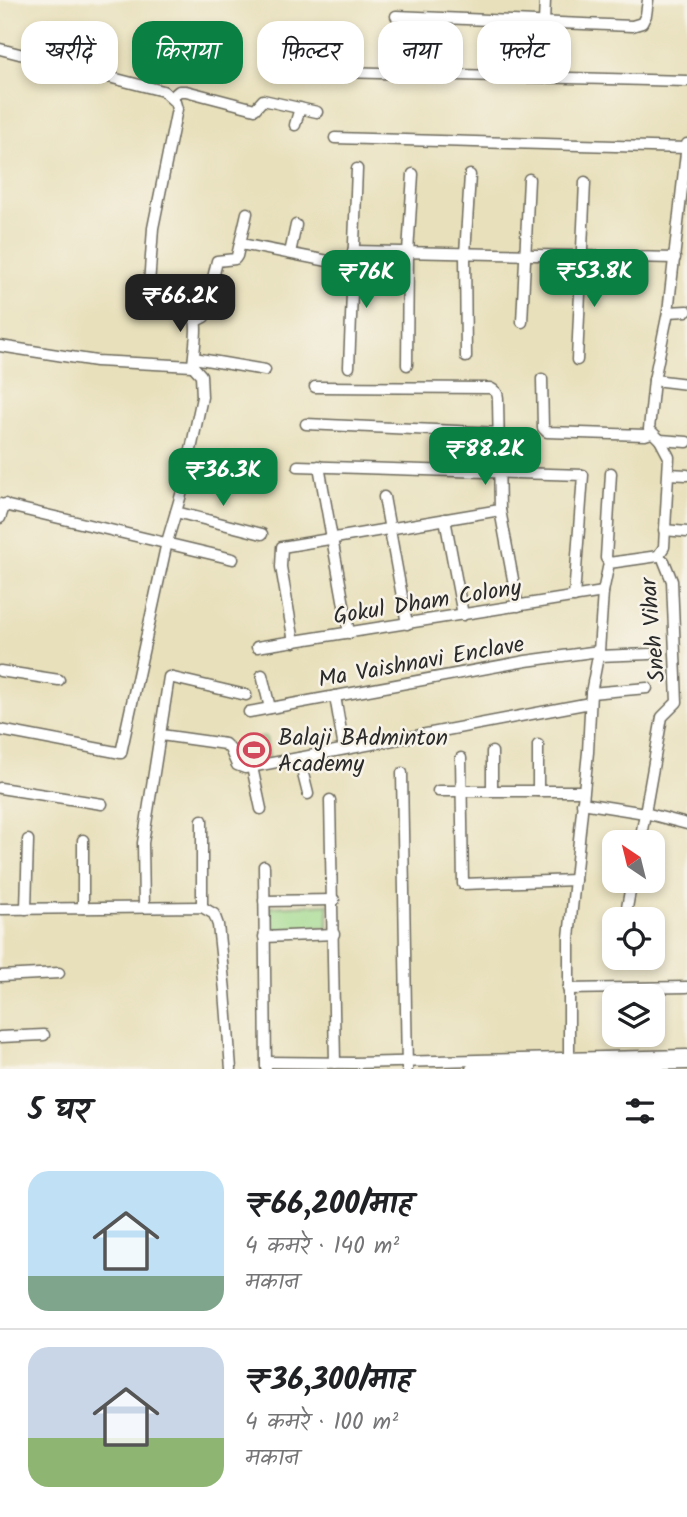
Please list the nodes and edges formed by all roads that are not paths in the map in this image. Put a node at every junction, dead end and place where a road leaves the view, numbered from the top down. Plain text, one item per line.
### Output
1 (545, 0) edge
2 (648, 0) edge
3 (396, 16) dead end
4 (519, 21) edge
5 (544, 21) edge
6 (571, 23) edge
7 (0, 49) edge
8 (364, 73) edge
9 (687, 81) edge
10 (172, 97) junction
11 (300, 108) junction
12 (317, 112) dead end
13 (295, 125) dead end
14 (335, 138) dead end
15 (687, 146) edge
16 (357, 169) dead end
17 (413, 174) dead end
18 (470, 176) dead end
19 (529, 179) dead end
20 (586, 182) dead end
21 (247, 213) dead end
22 (296, 225) dead end
23 (241, 244) junction
24 (353, 251) junction
25 (408, 252) junction
26 (290, 253) junction
27 (465, 254) junction
28 (524, 256) junction
29 (581, 257) junction
30 (675, 258) junction
31 (333, 262) dead end
32 (687, 312) edge
33 (668, 313) junction
34 (196, 321) junction
35 (522, 322) dead end
36 (0, 346) edge
37 (466, 357) dead end
38 (577, 360) dead end
39 (193, 362) junction
40 (407, 365) dead end
41 (349, 367) dead end
42 (265, 370) dead end
43 (542, 379) dead end
44 (654, 380) junction
45 (687, 384) edge
46 (315, 387) dead end
47 (306, 424) dead end
48 (499, 433) junction
49 (651, 433) junction
50 (660, 440) junction
51 (687, 442) edge
52 (298, 466) dead end
53 (319, 466) junction
54 (500, 472) junction
55 (611, 473) dead end
56 (669, 474) junction
57 (687, 475) edge
58 (384, 497) dead end
59 (3, 504) edge
60 (500, 510) junction
61 (176, 512) junction
62 (0, 518) edge
63 (445, 519) junction
64 (390, 528) junction
65 (664, 530) junction
66 (687, 532) edge
67 (262, 534) dead end
68 (332, 538) junction
69 (167, 542) junction
70 (233, 559) dead end
71 (664, 561) dead end
72 (609, 563) junction
73 (603, 592) junction
74 (574, 597) junction
75 (518, 606) junction
76 (463, 615) junction
77 (407, 624) junction
78 (349, 633) junction
79 (294, 642) junction
80 (257, 647) dead end
81 (599, 654) junction
82 (650, 654) dead end
83 (0, 671) edge
84 (262, 675) dead end
85 (59, 680) dead end
86 (647, 688) dead end
87 (246, 695) dead end
88 (335, 696) junction
89 (590, 698) junction
90 (270, 708) junction
91 (249, 712) dead end
92 (0, 730) edge
93 (161, 735) junction
94 (538, 745) dead end
95 (344, 750) junction
96 (492, 752) dead end
97 (299, 758) junction
98 (461, 758) dead end
99 (252, 768) junction
100 (402, 773) dead end
101 (0, 788) edge
102 (439, 791) dead end
103 (461, 791) junction
104 (492, 791) junction
105 (538, 791) junction
106 (583, 791) junction
107 (308, 794) dead end
108 (330, 800) dead end
109 (582, 803) junction
110 (102, 804) dead end
111 (261, 808) dead end
112 (645, 813) junction
113 (202, 820) dead end
114 (687, 824) edge
115 (642, 830) edge
116 (28, 840) dead end
117 (83, 841) dead end
118 (264, 866) dead end
119 (575, 880) junction
120 (334, 900) junction
121 (264, 901) junction
122 (144, 907) junction
123 (202, 907) junction
124 (83, 908) junction
125 (0, 909) edge
126 (26, 909) junction
127 (334, 934) junction
128 (264, 937) junction
129 (59, 973) dead end
130 (0, 976) edge
131 (687, 987) edge
132 (568, 989) junction
133 (44, 1035) dead end
134 (0, 1037) edge
135 (687, 1055) edge
136 (335, 1063) junction
137 (687, 1064) edge
138 (407, 1065) edge
139 (534, 1065) edge
140 (569, 1065) edge
141 (266, 1066) edge
142 (313, 1066) edge
143 (470, 1066) edge
144 (230, 1069) edge

1 - 5 street
2 - 6 street
3 - 4 street
7 - 10 street
8 - 9 street
10 - 11 street
10 - 34 street
11 - 12 street
11 - 13 street
14 - 15 street
15 - 30 street
16 - 24 street
17 - 25 street
18 - 27 street
19 - 28 street
20 - 29 street
21 - 23 street
22 - 26 street
23 - 26 street
23 - 34 street
24 - 25 street
24 - 41 street
25 - 27 street
25 - 40 street
26 - 31 street
27 - 28 street
27 - 37 street
28 - 29 street
28 - 35 street
29 - 30 street
29 - 38 street
30 - 33 street
32 - 33 street
33 - 44 street
34 - 39 street
36 - 39 street
39 - 42 street
39 - 61 street
43 - 49 street
44 - 45 street
44 - 49 street
46 - 48 street
47 - 48 street
48 - 54 street
49 - 50 street
50 - 51 street
50 - 56 street
52 - 53 street
53 - 54 street
53 - 68 street
54 - 60 street
54 - 74 street
55 - 72 street
56 - 57 street
56 - 65 street
58 - 64 street
59 - 62 street
59 - 69 street
60 - 63 street
60 - 75 street
61 - 67 street
61 - 69 street
63 - 64 street
63 - 76 street
64 - 68 street
64 - 77 street
65 - 66 street
65 - 72 street
68 - 78 street
68 - 79 street
69 - 70 street
69 - 92 street
71 - 112 street, Sneh Vihar
72 - 73 street
73 - 74 street, Gokul Dham Colony
73 - 81 street
74 - 75 street, Gokul Dham Colony
75 - 76 street, Gokul Dham Colony
76 - 77 street, Gokul Dham Colony
77 - 78 street, Gokul Dham Colony
78 - 79 street, Gokul Dham Colony
79 - 80 street, Gokul Dham Colony
81 - 82 street, Ma Vaishnavi Enclave
81 - 88 street, Ma Vaishnavi Enclave
81 - 89 street
83 - 85 street
84 - 90 street
86 - 89 street
87 - 93 street
88 - 90 street, Ma Vaishnavi Enclave
88 - 95 street
89 - 95 street
89 - 106 street
90 - 91 street, Ma Vaishnavi Enclave
93 - 99 street
93 - 122 street
94 - 105 street
95 - 97 street
96 - 104 street
97 - 99 street
97 - 107 street
98 - 103 street
99 - 111 street
100 - 138 street
101 - 110 street
102 - 103 street
103 - 104 street
103 - 119 street
104 - 105 street
105 - 106 street
106 - 109 street
108 - 120 street
109 - 112 street
109 - 119 street
112 - 114 street
112 - 115 street, Sneh Vihar
113 - 123 street
116 - 126 street
117 - 124 street
118 - 121 street
119 - 132 street
120 - 121 street
120 - 127 street
121 - 128 street
122 - 123 street
122 - 124 street
123 - 144 street
124 - 126 street
125 - 126 street
127 - 128 street
127 - 136 street
128 - 141 street
129 - 130 street
131 - 132 street
132 - 140 street
133 - 134 street
135 - 140 street
136 - 138 street
136 - 142 street
137 - 140 street
138 - 143 street
139 - 140 street
139 - 143 street
141 - 142 street

